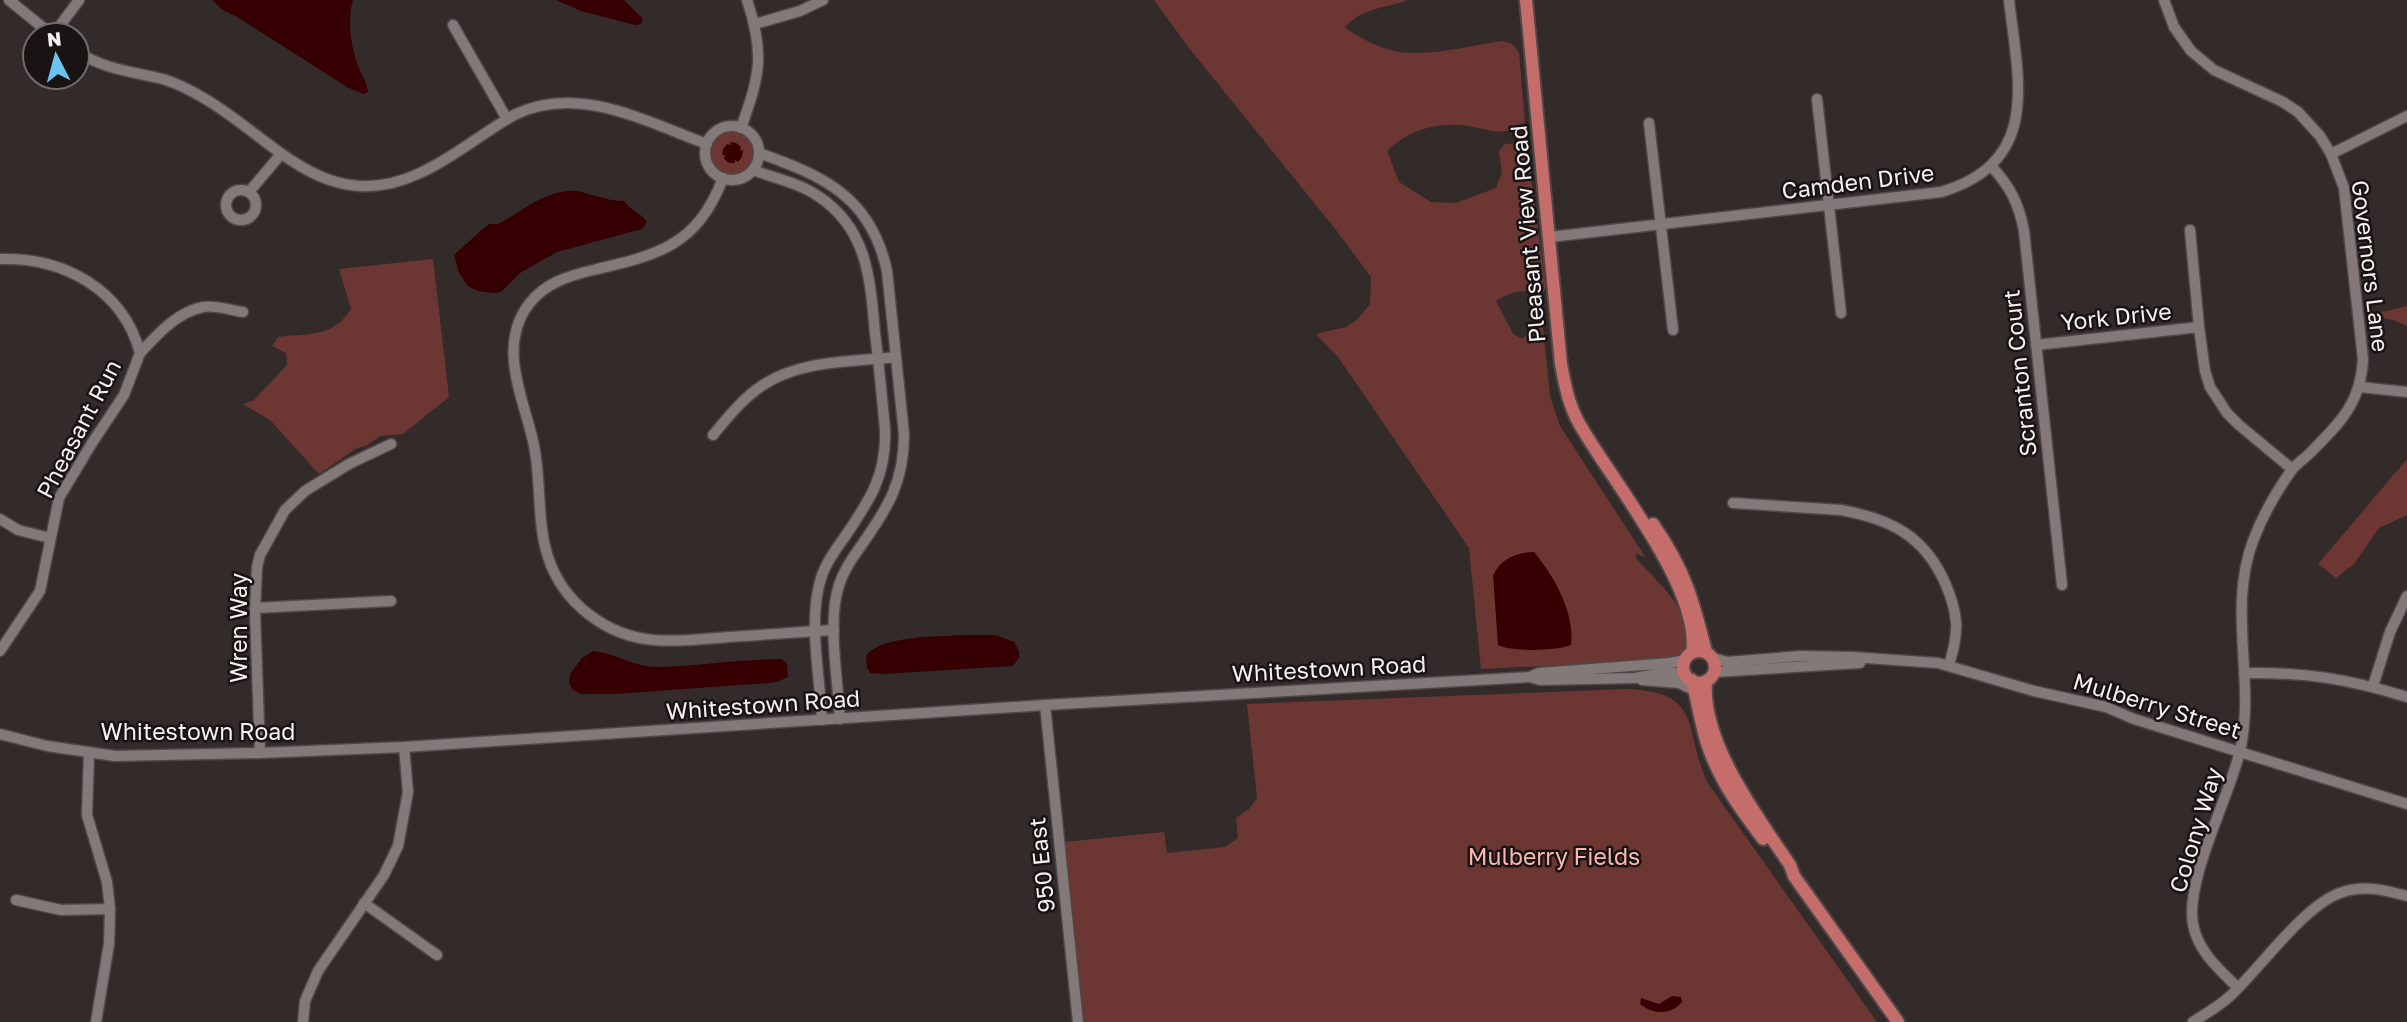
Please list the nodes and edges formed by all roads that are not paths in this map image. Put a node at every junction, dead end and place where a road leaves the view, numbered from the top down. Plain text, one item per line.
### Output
1 (9, 0) edge
2 (79, 0) edge
3 (747, 0) edge
4 (823, 0) edge
5 (1526, 0) edge
6 (2009, 0) edge
7 (2164, 0) edge
8 (35, 21) edge
9 (63, 21) edge
10 (755, 24) junction
11 (453, 25) dead end
12 (91, 60) edge
13 (1817, 99) dead end
14 (2407, 116) edge
15 (507, 119) junction
16 (1649, 123) dead end
17 (741, 128) junction
18 (707, 144) junction
19 (759, 153) junction
20 (281, 154) junction
21 (2331, 154) junction
22 (1991, 166) junction
23 (753, 170) junction
24 (723, 178) junction
25 (250, 192) dead end
26 (1828, 205) junction
27 (1661, 225) junction
28 (2190, 230) dead end
29 (1550, 237) junction
30 (0, 259) edge
31 (243, 312) dead end
32 (1841, 313) dead end
33 (2199, 327) junction
34 (1673, 330) dead end
35 (2036, 345) junction
36 (141, 353) junction
37 (896, 357) junction
38 (878, 359) junction
39 (2360, 387) junction
40 (2407, 392) edge
41 (713, 435) dead end
42 (391, 444) dead end
43 (1600, 454) junction
44 (2292, 469) junction
45 (1733, 503) dead end
46 (0, 519) edge
47 (50, 538) junction
48 (2062, 585) dead end
49 (2407, 596) edge
50 (391, 601) dead end
51 (256, 608) junction
52 (834, 630) junction
53 (816, 631) junction
54 (0, 651) edge
55 (1709, 655) junction
56 (1688, 657) junction
57 (1892, 660) junction
58 (1949, 665) junction
59 (2244, 673) junction
60 (1530, 677) junction
61 (1710, 677) junction
62 (1635, 678) junction
63 (1691, 682) junction
64 (2373, 686) junction
65 (2407, 697) edge
66 (1045, 705) junction
67 (840, 719) junction
68 (822, 720) junction
69 (0, 734) edge
70 (404, 747) junction
71 (2240, 751) junction
72 (89, 752) junction
73 (260, 753) junction
74 (2407, 804) edge
75 (1794, 876) junction
76 (2407, 896) edge
77 (16, 900) dead end
78 (364, 903) junction
79 (110, 909) junction
80 (437, 955) dead end
81 (2238, 988) junction
82 (96, 1022) edge
83 (303, 1022) edge
84 (1078, 1022) edge
85 (1898, 1022) edge
86 (2193, 1022) edge

1 - 8 street
2 - 9 street
3 - 10 street
4 - 10 street
5 - 29 main road, Pleasant View Road
6 - 22 street, Camden Drive
7 - 21 street, Governors Lane
10 - 17 street
11 - 15 street
12 - 20 street
13 - 26 street
14 - 21 street
15 - 18 street
15 - 20 street
16 - 27 street
17 - 18 street
17 - 19 street
18 - 24 street
19 - 23 street
19 - 37 street
20 - 25 street
21 - 39 street, Governors Lane
22 - 26 street, Camden Drive
22 - 35 street, Scranton Court
23 - 24 street
23 - 38 street
24 - 53 street
26 - 27 street, Camden Drive
26 - 32 street
27 - 29 street, Camden Drive
27 - 34 street
28 - 33 street
29 - 43 main road, Pleasant View Road
30 - 36 street, Pheasant Run
31 - 36 street
33 - 35 street, York Drive
33 - 44 street
35 - 48 street, Scranton Court
36 - 47 street, Pheasant Run
37 - 38 street
37 - 52 street
38 - 41 street
38 - 53 street
39 - 40 street
39 - 44 street, Governors Lane
42 - 51 street, Wren Way
43 - 55 main road, Pleasant View Road
43 - 56 main road, Pleasant View Road
44 - 59 street, Governors Lane
45 - 58 street
46 - 47 street
47 - 54 street, Pheasant Run
49 - 64 street
50 - 51 street
51 - 73 street, Wren Way
52 - 53 street
52 - 67 street
53 - 68 street
55 - 56 main road
55 - 57 street, Mulberry Street
55 - 61 main road, Pleasant View Road
56 - 60 street, Whitestown Road
56 - 63 main road, Pleasant View Road
57 - 58 street, Mulberry Street
57 - 61 street, Mulberry Street
58 - 71 street, Mulberry Street
59 - 64 street
59 - 71 street, Governors Lane
60 - 62 street, Whitestown Road
60 - 66 street, Whitestown Road
61 - 63 main road
61 - 75 main road, Pleasant View Road
62 - 63 street, Whitestown Road
62 - 63 street, Whitestown Road
63 - 75 main road, Pleasant View Road
64 - 65 street
66 - 67 street, Whitestown Road
66 - 84 street, 950 East
67 - 68 street, Whitestown Road
68 - 70 street, Whitestown Road
69 - 72 street, Whitestown Road
70 - 73 street, Whitestown Road
70 - 78 street
71 - 74 street, Mulberry Street
71 - 81 street, Colony Way
72 - 73 street, Whitestown Road
72 - 79 street
75 - 85 main road
76 - 81 street
77 - 79 street
78 - 80 street
78 - 83 street
79 - 82 street
81 - 86 street

